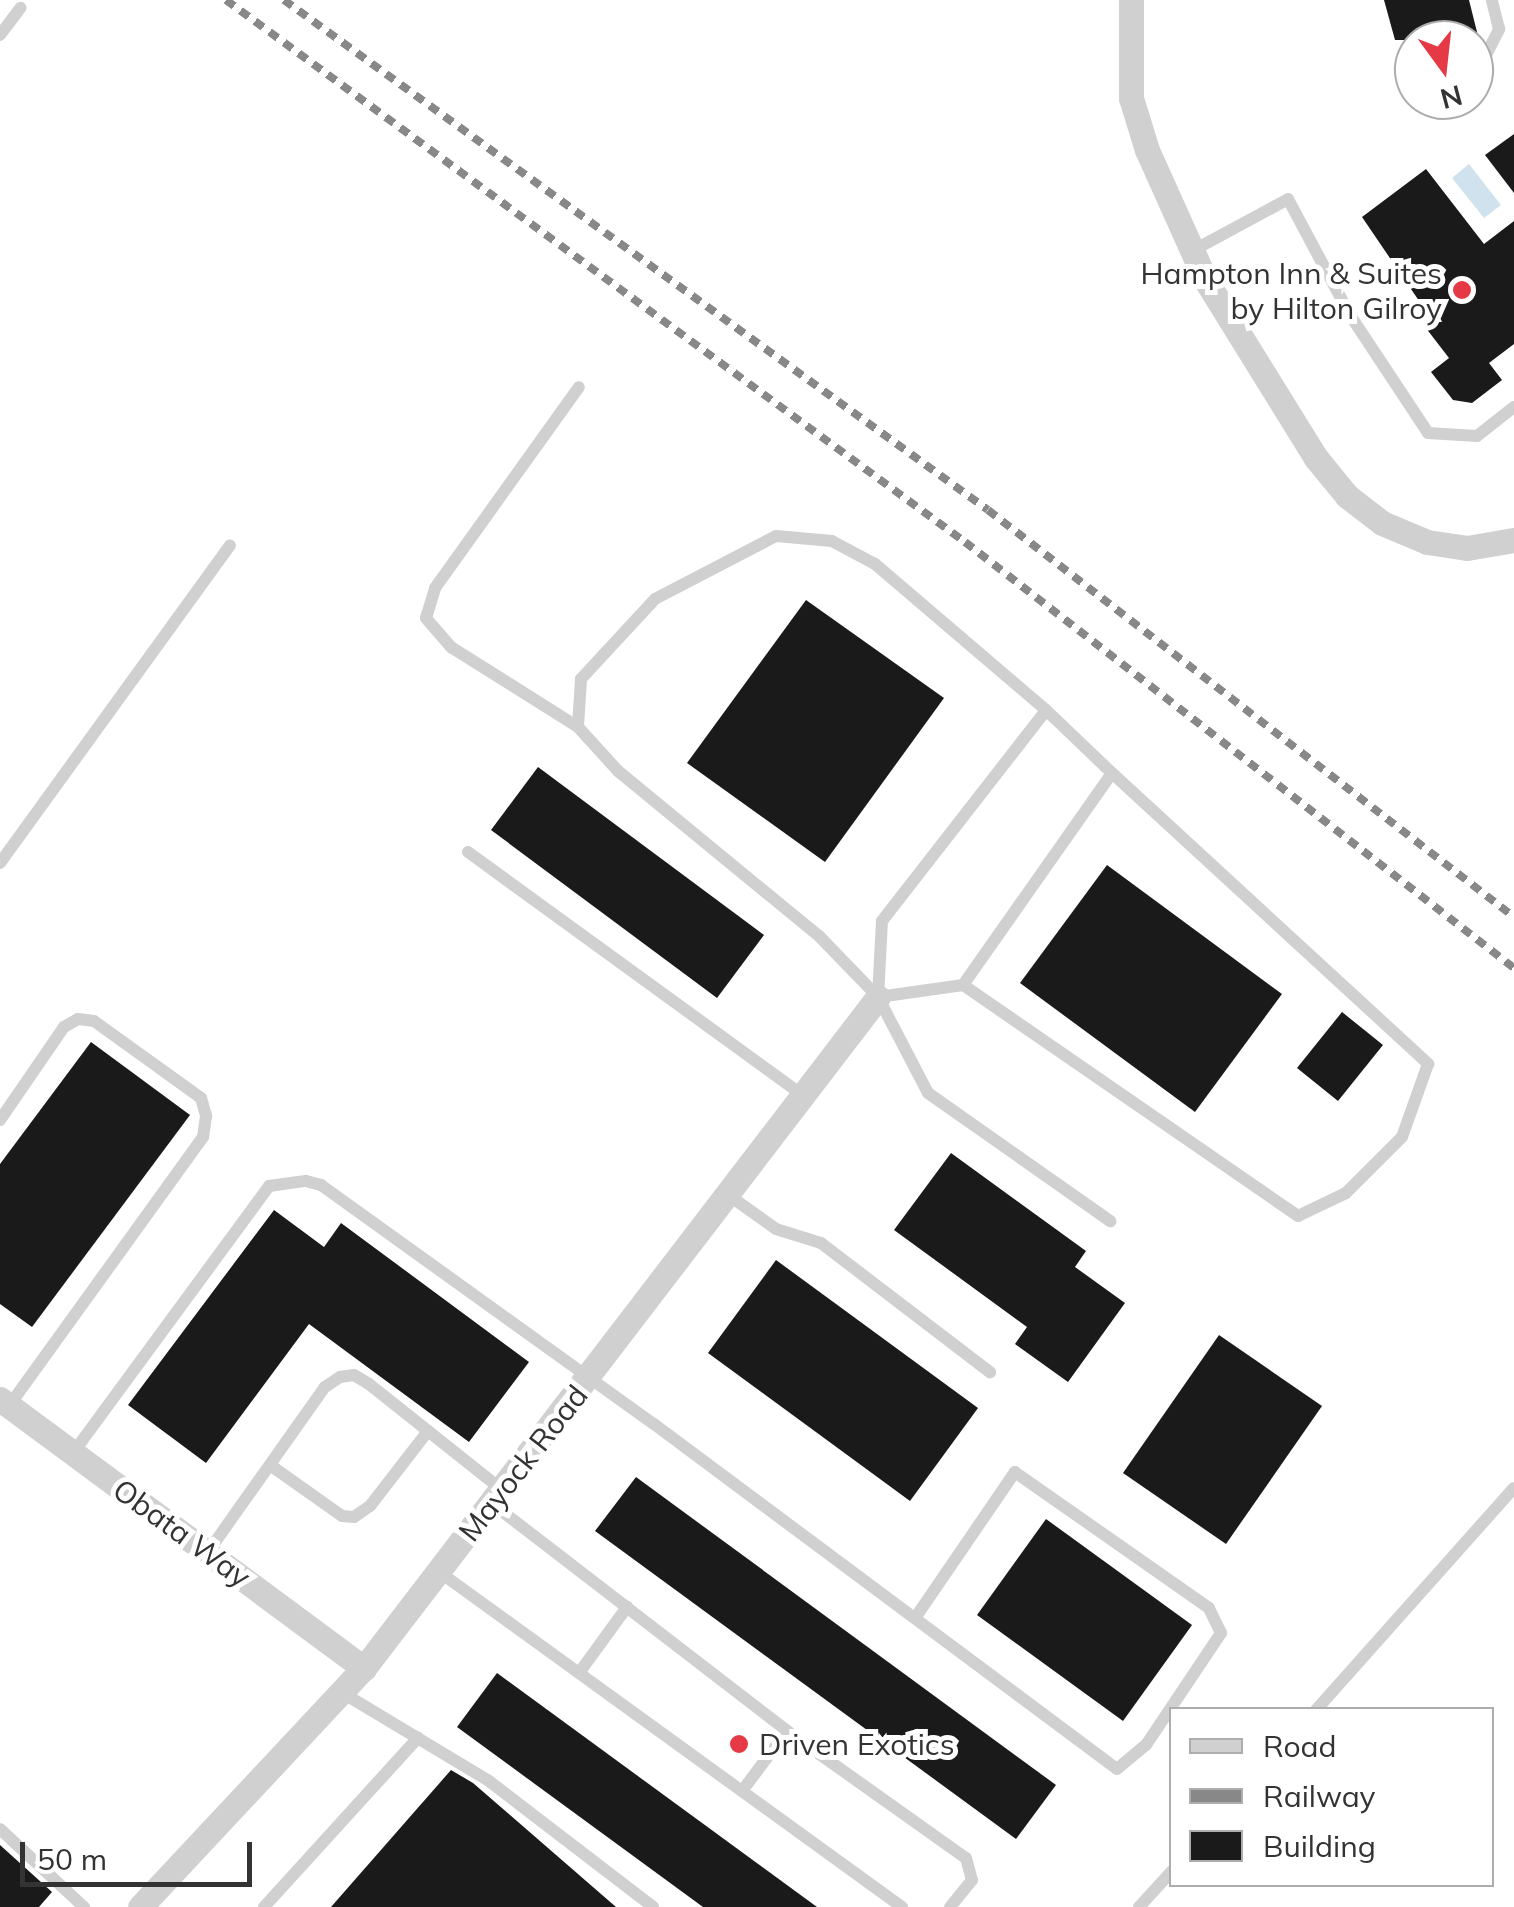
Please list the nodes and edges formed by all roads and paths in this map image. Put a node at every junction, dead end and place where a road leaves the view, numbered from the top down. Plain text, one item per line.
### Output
1 (1132, 0) edge
2 (1492, 0) edge
3 (20, 8) dead end
4 (0, 35) edge
5 (1494, 40) edge
6 (1192, 251) junction
7 (579, 387) dead end
8 (1514, 408) edge
9 (1514, 540) edge
10 (230, 544) dead end
11 (1046, 710) junction
12 (578, 727) junction
13 (1112, 773) junction
14 (468, 852) dead end
15 (0, 863) edge
16 (964, 984) junction
17 (878, 997) junction
18 (805, 1097) junction
19 (0, 1120) edge
20 (726, 1194) junction
21 (1110, 1221) dead end
22 (990, 1372) dead end
23 (590, 1378) junction
24 (4, 1402) edge
25 (428, 1431) junction
26 (73, 1453) junction
27 (270, 1465) junction
28 (1514, 1488) edge
29 (496, 1496) junction
30 (208, 1552) junction
31 (438, 1570) junction
32 (626, 1608) junction
33 (915, 1618) junction
34 (364, 1668) junction
35 (579, 1673) junction
36 (341, 1692) junction
37 (1172, 1707) edge
38 (1319, 1707) edge
39 (1169, 1711) edge
40 (788, 1731) junction
41 (418, 1738) junction
42 (742, 1791) junction
43 (0, 1828) edge
44 (1169, 1874) edge
45 (143, 1906) edge
46 (84, 1907) edge
47 (264, 1907) edge
48 (653, 1907) edge
49 (902, 1907) edge
50 (950, 1907) edge
51 (1140, 1907) edge

1 - 6 street
2 - 5 lane
3 - 4 lane
6 - 8 lane
6 - 9 street
7 - 12 lane
10 - 15 lane
11 - 12 lane
11 - 13 lane
11 - 17 lane
12 - 17 lane
13 - 16 lane
13 - 16 lane
14 - 18 lane
16 - 17 lane
17 - 18 street, Mayock Road
17 - 21 lane
18 - 20 street, Mayock Road
19 - 24 lane
20 - 22 lane
20 - 23 street, Mayock Road
23 - 26 lane
23 - 29 street, Mayock Road
23 - 33 lane
24 - 26 street, Obata Way
25 - 27 lane
25 - 27 lane
25 - 29 lane
26 - 30 street, Obata Way
27 - 30 lane
28 - 38 lane
29 - 31 street, Mayock Road
29 - 32 lane
30 - 34 street, Obata Way
31 - 34 street, Mayock Road
31 - 35 lane
32 - 35 lane
32 - 40 lane
33 - 37 lane
33 - 39 lane
34 - 36 street, Mayock Road
35 - 42 lane
36 - 41 lane
36 - 45 street, Mayock Road
40 - 42 lane
40 - 50 lane
41 - 47 lane
41 - 48 lane
42 - 49 lane
43 - 46 lane
44 - 51 lane

